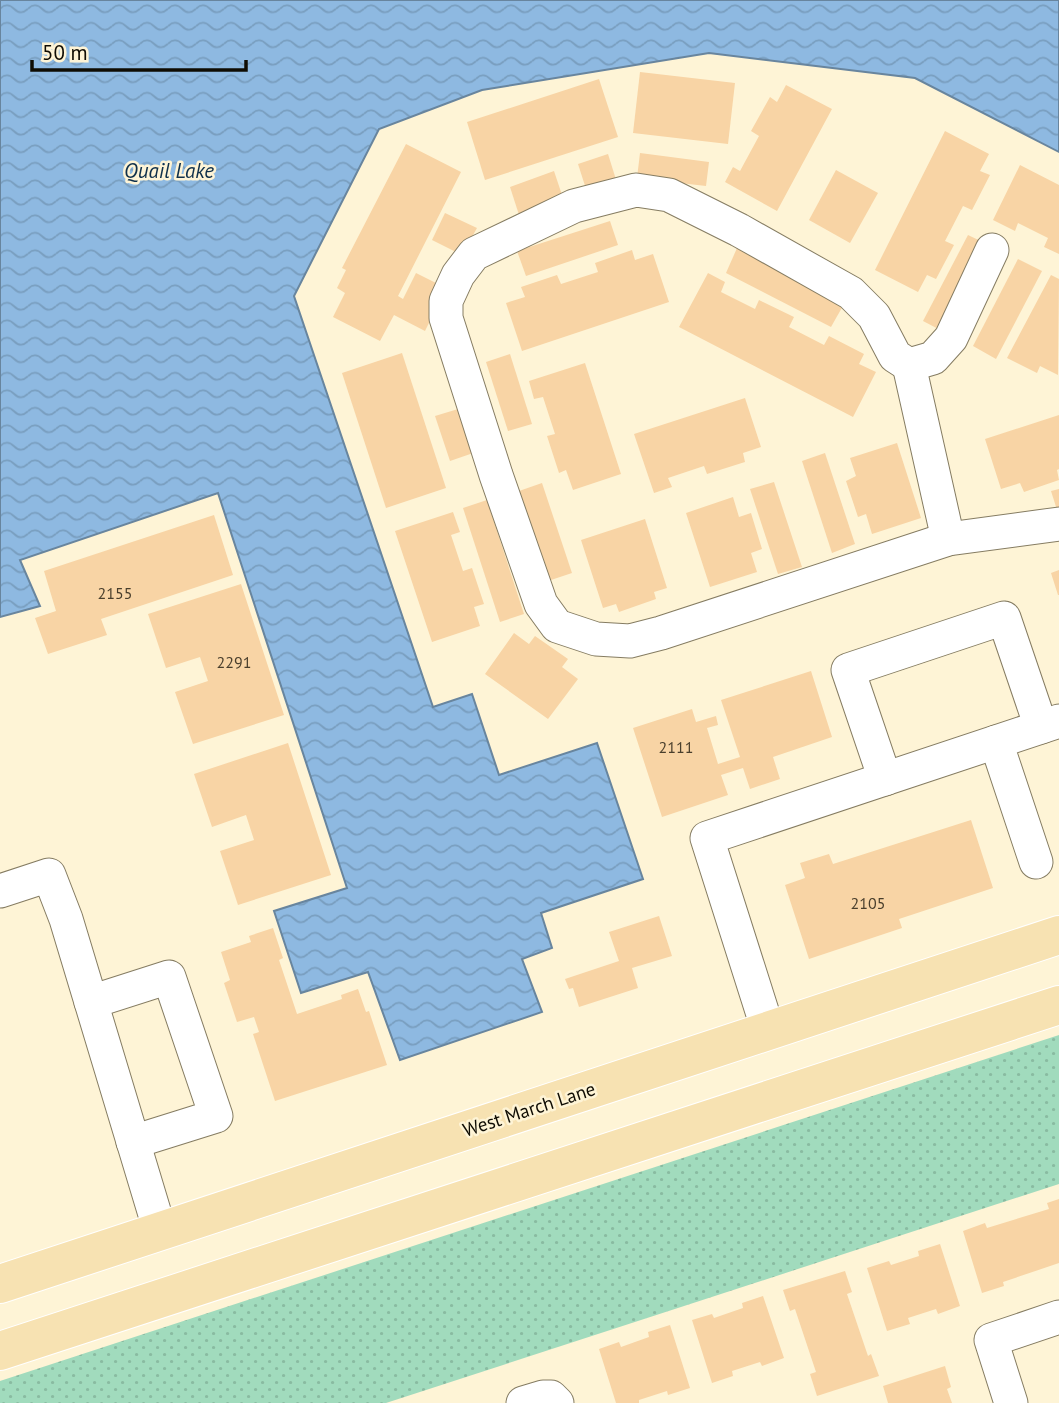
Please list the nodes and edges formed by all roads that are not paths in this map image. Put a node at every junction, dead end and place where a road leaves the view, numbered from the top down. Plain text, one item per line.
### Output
1 (992, 250) dead end
2 (909, 365) junction
3 (1059, 524) edge
4 (948, 539) junction
5 (1050, 724) edge
6 (996, 742) junction
7 (885, 779) junction
8 (1036, 862) dead end
9 (0, 891) edge
10 (1059, 935) edge
11 (90, 1002) junction
12 (1059, 1004) edge
13 (768, 1030) junction
14 (133, 1142) junction
15 (160, 1231) junction
16 (0, 1284) edge
17 (1059, 1317) edge
18 (0, 1351) edge
19 (523, 1403) edge
20 (557, 1403) edge
21 (1011, 1403) edge

1 - 2 street
2 - 4 street
2 - 4 street
3 - 4 street
5 - 6 street
5 - 7 street
6 - 7 street
6 - 8 street
7 - 13 street
9 - 11 street
10 - 13 main road, West March Lane
11 - 14 street
11 - 14 street
12 - 18 main road
13 - 15 main road, West March Lane
14 - 15 street
15 - 16 main road, West March Lane
17 - 21 street
19 - 20 street

